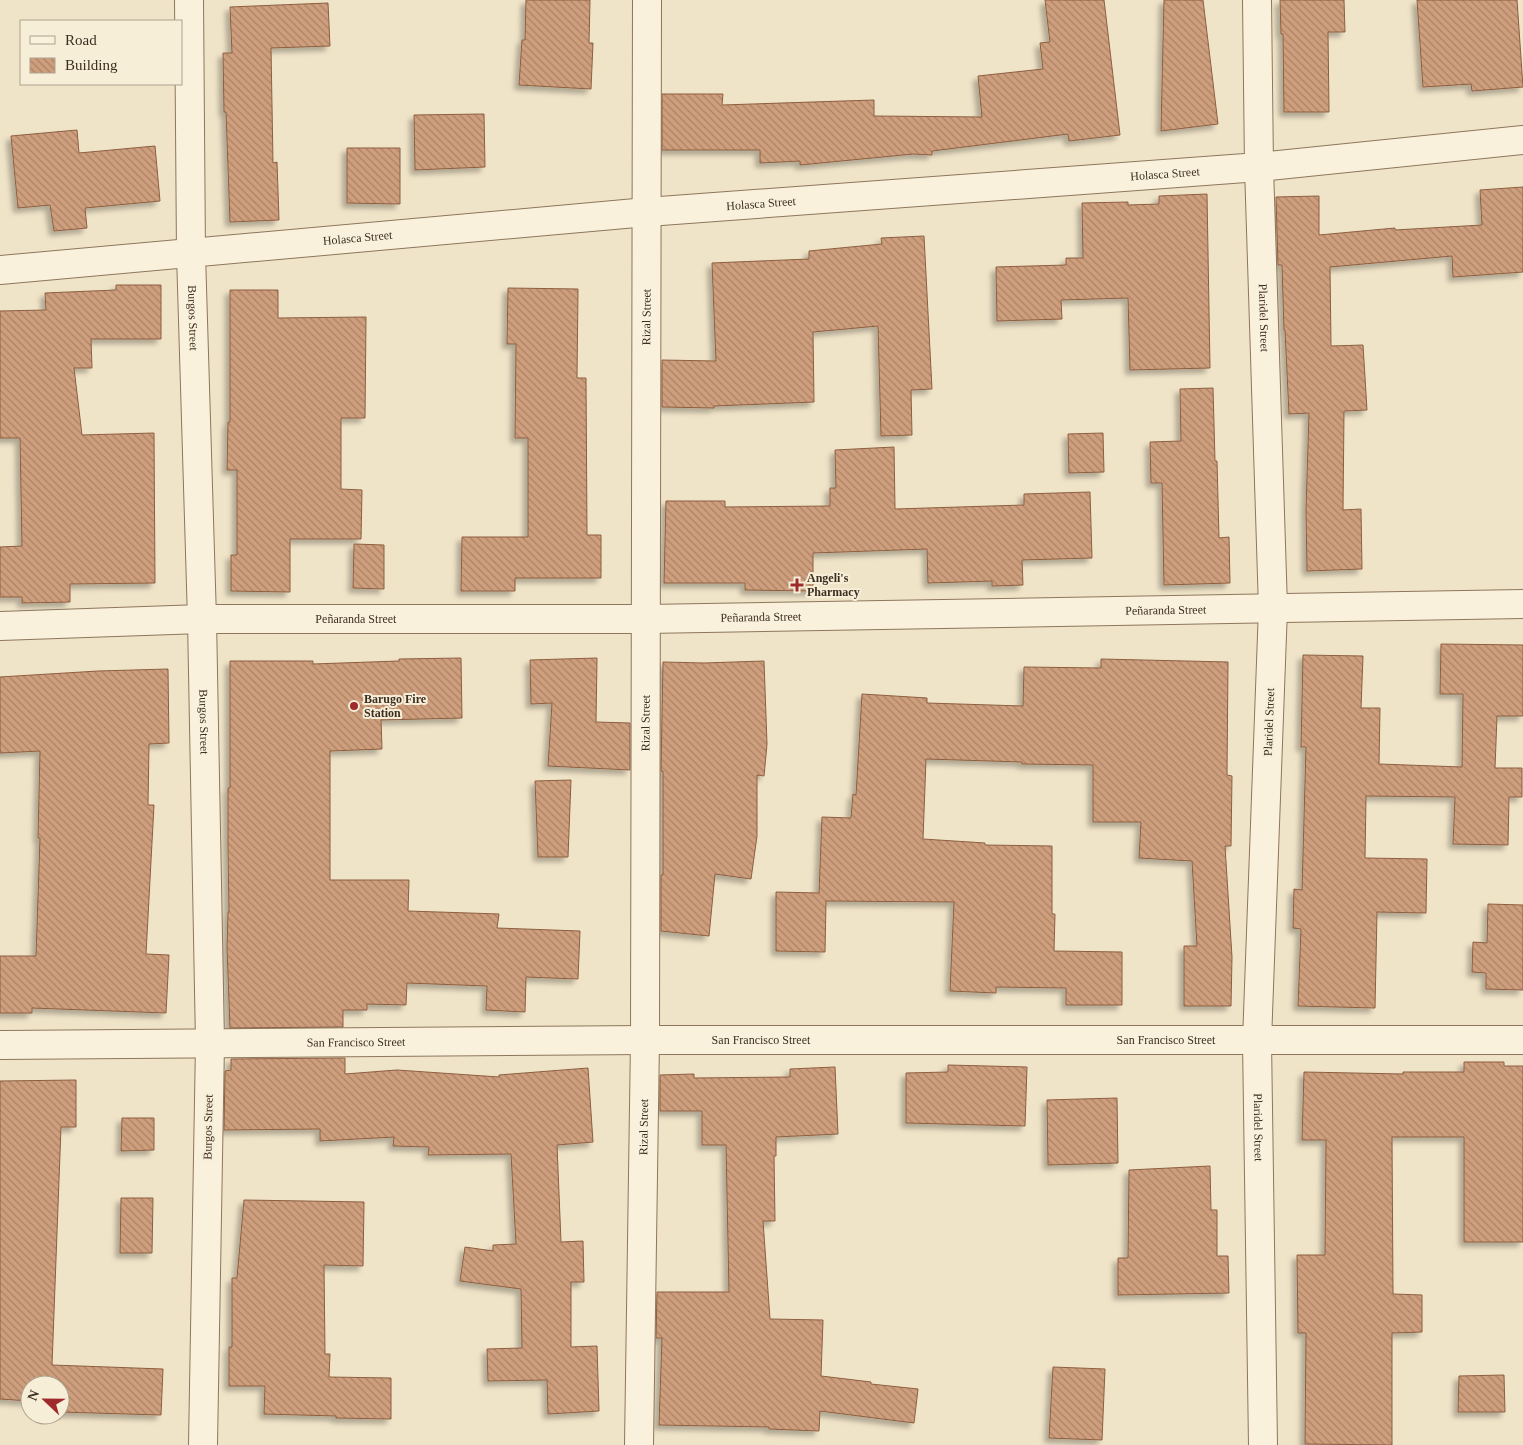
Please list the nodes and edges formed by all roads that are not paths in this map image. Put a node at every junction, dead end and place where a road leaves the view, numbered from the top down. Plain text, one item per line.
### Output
1 (189, 0) edge
2 (647, 0) edge
3 (1257, 0) edge
4 (1523, 140) edge
5 (1259, 167) junction
6 (647, 212) junction
7 (191, 254) junction
8 (0, 270) edge
9 (1523, 604) edge
10 (1273, 608) junction
11 (202, 619) junction
12 (646, 619) junction
13 (0, 626) edge
14 (645, 1040) junction
15 (1523, 1040) edge
16 (1257, 1041) junction
17 (210, 1043) junction
18 (0, 1045) edge
19 (203, 1445) edge
20 (639, 1445) edge
21 (1263, 1445) edge

1 - 7 street, Burgos Street
2 - 6 street, Rizal Street
3 - 5 street, Plaridel Street
4 - 5 street, Holasca Street
5 - 6 street, Holasca Street
5 - 10 street, Plaridel Street
6 - 7 street, Holasca Street
6 - 12 street, Rizal Street
7 - 8 street, Holasca Street
7 - 11 street, Burgos Street
9 - 10 street, Peñaranda Street
10 - 12 street, Peñaranda Street
10 - 16 street, Plaridel Street
11 - 12 street, Peñaranda Street
11 - 13 street, Peñaranda Street
11 - 17 street, Burgos Street
12 - 14 street, Rizal Street
14 - 16 street, San Francisco Street
14 - 17 street, San Francisco Street
14 - 20 street, Rizal Street
15 - 16 street, San Francisco Street
16 - 21 street, Plaridel Street
17 - 18 street, San Francisco Street
17 - 19 street, Burgos Street

